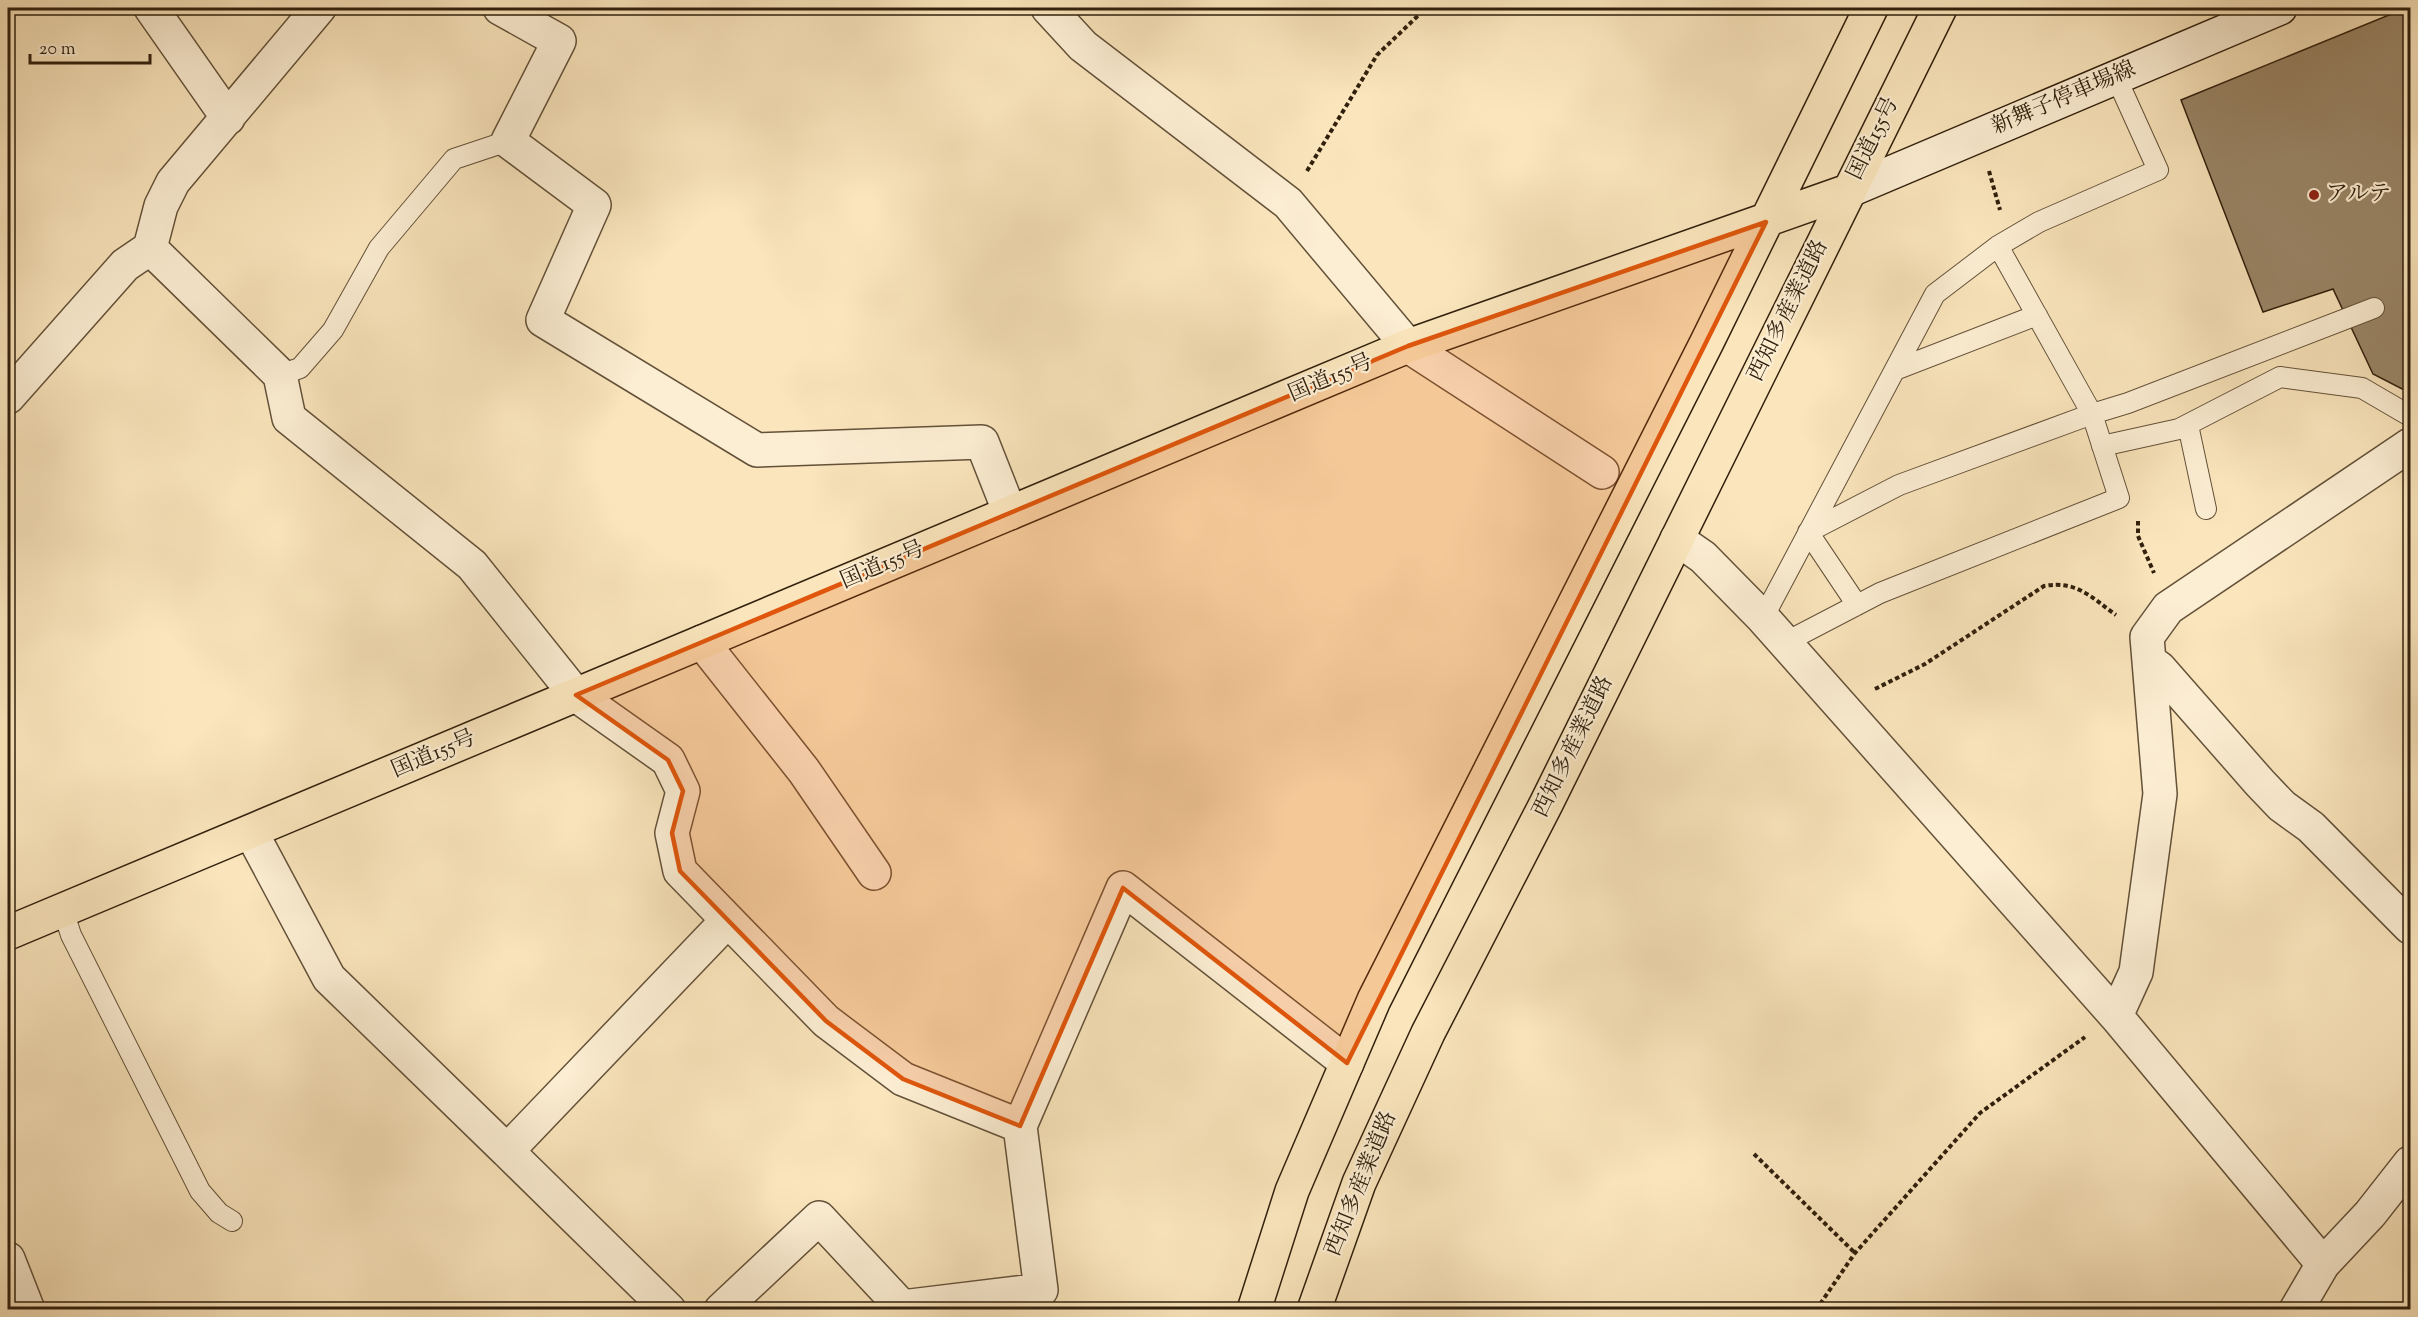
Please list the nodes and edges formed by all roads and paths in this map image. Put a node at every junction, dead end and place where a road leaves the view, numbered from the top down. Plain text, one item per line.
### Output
1 (151, 8) edge
2 (319, 8) edge
3 (500, 8) edge
4 (1048, 8) edge
5 (1426, 8) edge
6 (1871, 8) edge
7 (1940, 8) edge
8 (2280, 8) edge
9 (2116, 77) junction
10 (228, 118) junction
11 (508, 141) junction
12 (1848, 191) junction
13 (1288, 203) junction
14 (1766, 222) junction
15 (1998, 246) junction
16 (150, 248) junction
17 (2374, 308) dead end
18 (2037, 315) junction
19 (1408, 346) junction
20 (1895, 370) junction
21 (280, 375) junction
22 (8, 397) edge
23 (2092, 414) junction
24 (2410, 416) edge
25 (2188, 424) junction
26 (2410, 445) edge
27 (2102, 446) junction
28 (1602, 472) dead end
29 (2205, 509) dead end
30 (1010, 513) junction
31 (1808, 532) junction
32 (1677, 539) junction
33 (1857, 605) junction
34 (1763, 618) junction
35 (702, 642) junction
36 (1784, 643) junction
37 (2148, 649) junction
38 (1865, 684) dead end
39 (576, 695) junction
40 (251, 832) junction
41 (874, 873) dead end
42 (63, 910) junction
43 (727, 921) junction
44 (2410, 927) edge
45 (8, 933) edge
46 (2116, 1016) junction
47 (1347, 1063) junction
48 (1020, 1126) junction
49 (507, 1151) junction
50 (1754, 1154) dead end
51 (2410, 1163) edge
52 (232, 1221) dead end
53 (1855, 1253) junction
54 (8, 1259) edge
55 (2324, 1264) junction
56 (28, 1310) edge
57 (669, 1310) edge
58 (721, 1310) edge
59 (1254, 1310) edge
60 (1314, 1310) edge
61 (1815, 1310) edge
62 (2296, 1310) edge

1 - 10 street
2 - 10 street
3 - 11 street
4 - 13 street
5 - 13 path
6 - 14 highway
7 - 12 highway, 国道155号
8 - 9 street, 新舞子停車場線
9 - 12 street, 新舞子停車場線
9 - 15 lane
10 - 16 street
11 - 21 lane
11 - 30 street
12 - 14 highway, 国道155号
12 - 32 highway, 西知多産業道路
13 - 19 street
14 - 19 highway, 国道155号
14 - 47 highway
15 - 18 lane
15 - 20 lane
16 - 21 street
16 - 22 street
17 - 23 lane
18 - 20 lane
18 - 23 lane
19 - 28 street
19 - 30 highway, 国道155号
20 - 31 lane
21 - 39 street
23 - 27 lane
23 - 31 lane
24 - 25 lane
25 - 27 lane
25 - 29 lane
26 - 37 street
27 - 33 lane
30 - 35 highway, 国道155号
31 - 33 lane
31 - 34 lane
32 - 34 street
32 - 60 highway, 西知多産業道路
33 - 36 lane
34 - 36 street
35 - 39 highway, 国道155号
35 - 41 street
36 - 46 street
37 - 38 path
37 - 44 street
37 - 46 street
39 - 40 highway, 国道155号
39 - 43 street
40 - 42 highway, 国道155号
40 - 49 street
42 - 45 highway, 国道155号
42 - 52 lane
43 - 48 street
43 - 49 street
46 - 53 path
46 - 55 street
47 - 48 street
47 - 59 highway
48 - 58 street
49 - 57 street
50 - 53 path
51 - 55 street
53 - 61 path
54 - 56 street
55 - 62 street

